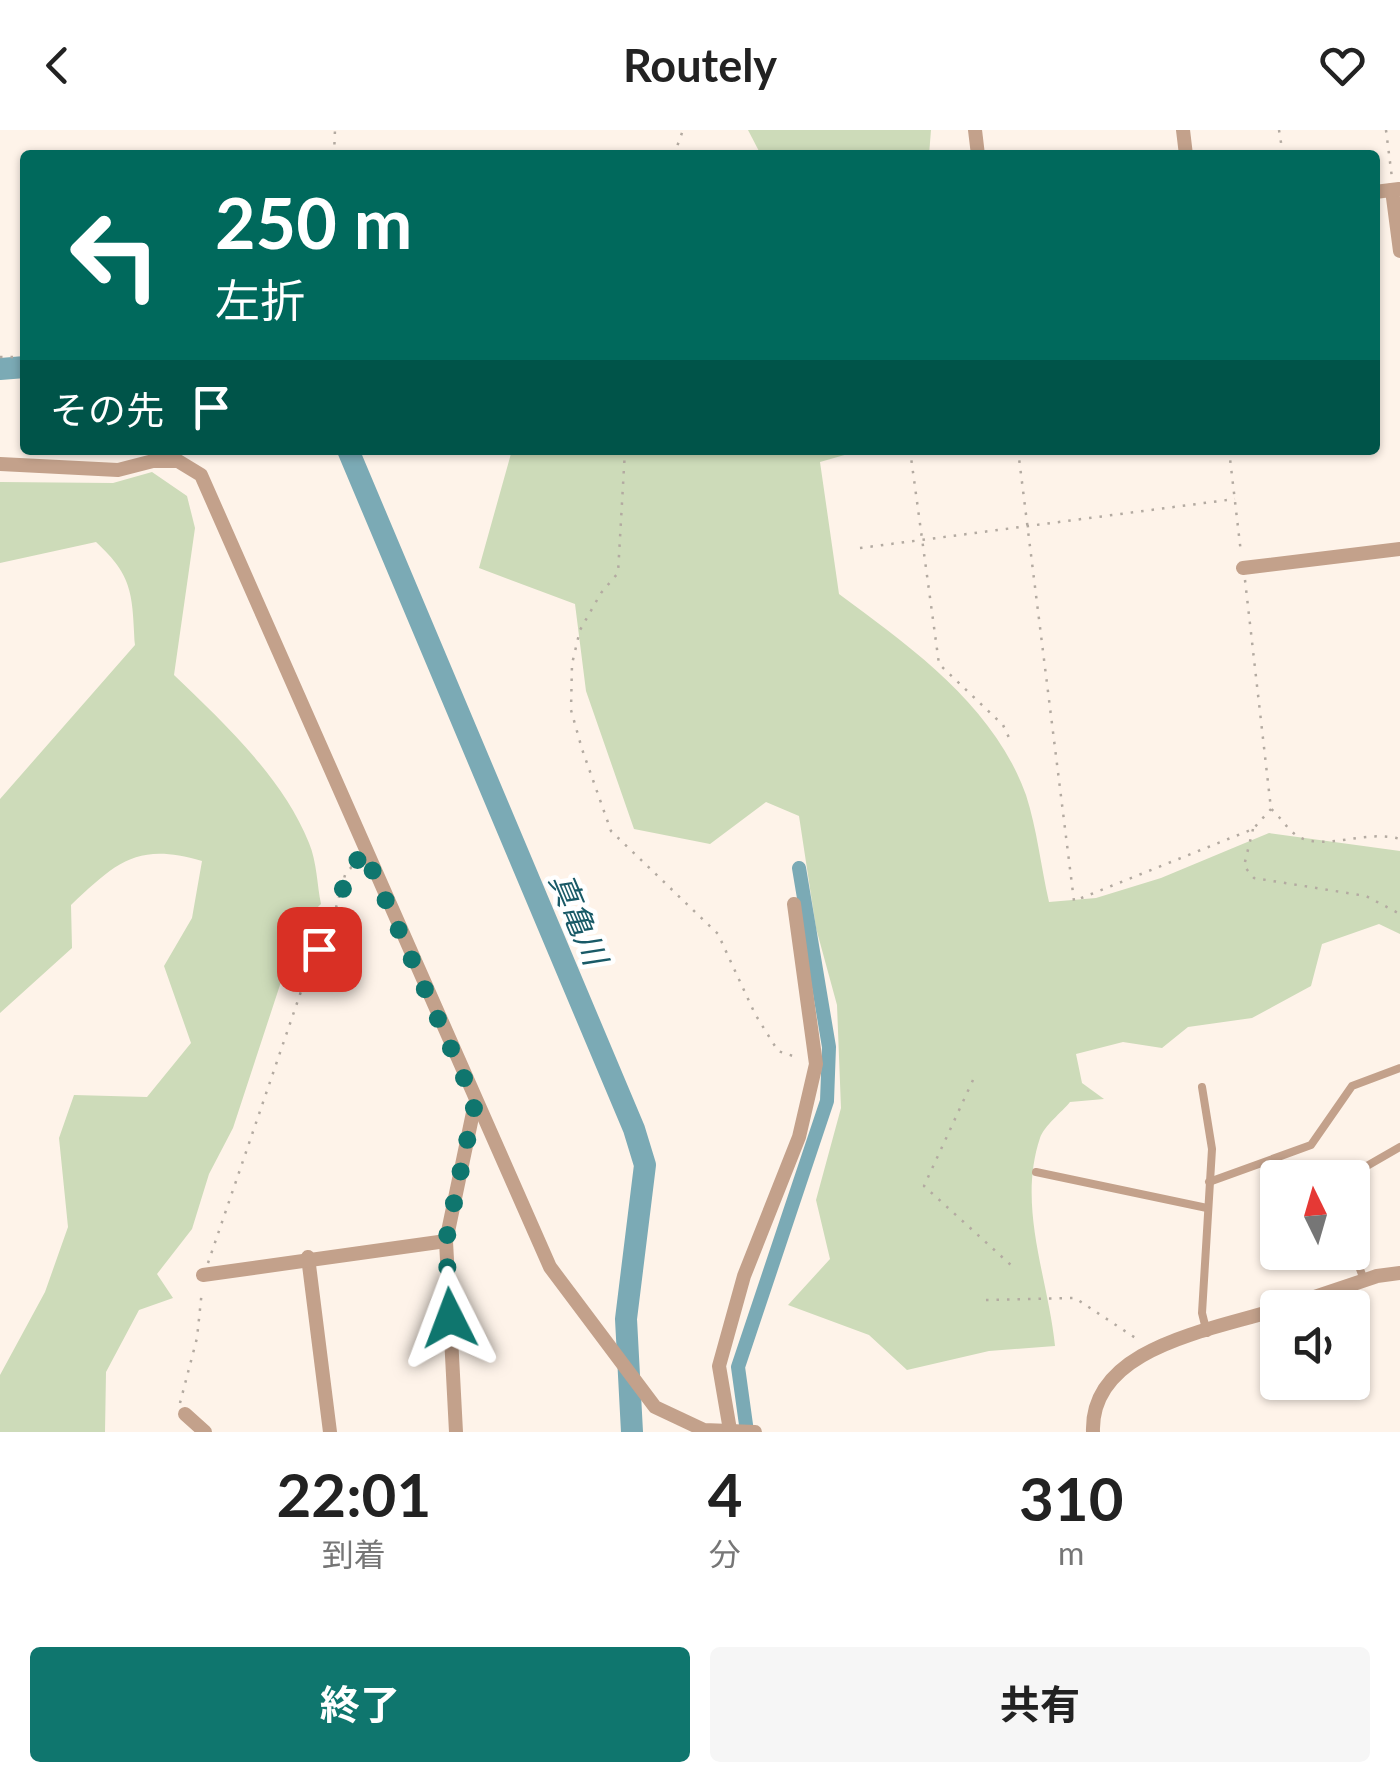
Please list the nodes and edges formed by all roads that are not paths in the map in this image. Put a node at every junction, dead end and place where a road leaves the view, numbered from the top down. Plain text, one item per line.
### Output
1 (1395, 189) edge
2 (1400, 250) edge
3 (61, 455) edge
4 (0, 464) edge
5 (60, 466) junction
6 (1400, 549) edge
7 (1244, 568) road end
8 (794, 904) dead end
9 (1400, 1068) edge
10 (1202, 1087) dead end
11 (475, 1103) junction
12 (1400, 1147) edge
13 (1370, 1164) edge
14 (1036, 1172) dead end
15 (1209, 1182) junction
16 (1208, 1208) junction
17 (446, 1241) junction
18 (308, 1257) junction
19 (1360, 1270) edge
20 (1400, 1273) edge
21 (203, 1275) road end
22 (1364, 1280) junction
23 (1334, 1290) edge
24 (1260, 1315) edge
25 (1208, 1333) junction
26 (185, 1414) road end
27 (730, 1430) edge
28 (205, 1432) edge
29 (330, 1432) edge
30 (456, 1432) edge
31 (755, 1432) edge
32 (1093, 1432) edge

1 - 2 street
3 - 5 street
4 - 5 street
5 - 11 street
6 - 7 street
8 - 27 street
9 - 15 lane
10 - 15 lane
11 - 17 street
11 - 27 street
12 - 13 lane
14 - 16 lane
15 - 16 lane
16 - 25 lane
17 - 18 street
17 - 30 street
18 - 21 street
18 - 29 street
19 - 22 lane
20 - 22 street
22 - 23 street
24 - 25 street
25 - 32 street
26 - 28 street
27 - 31 street

